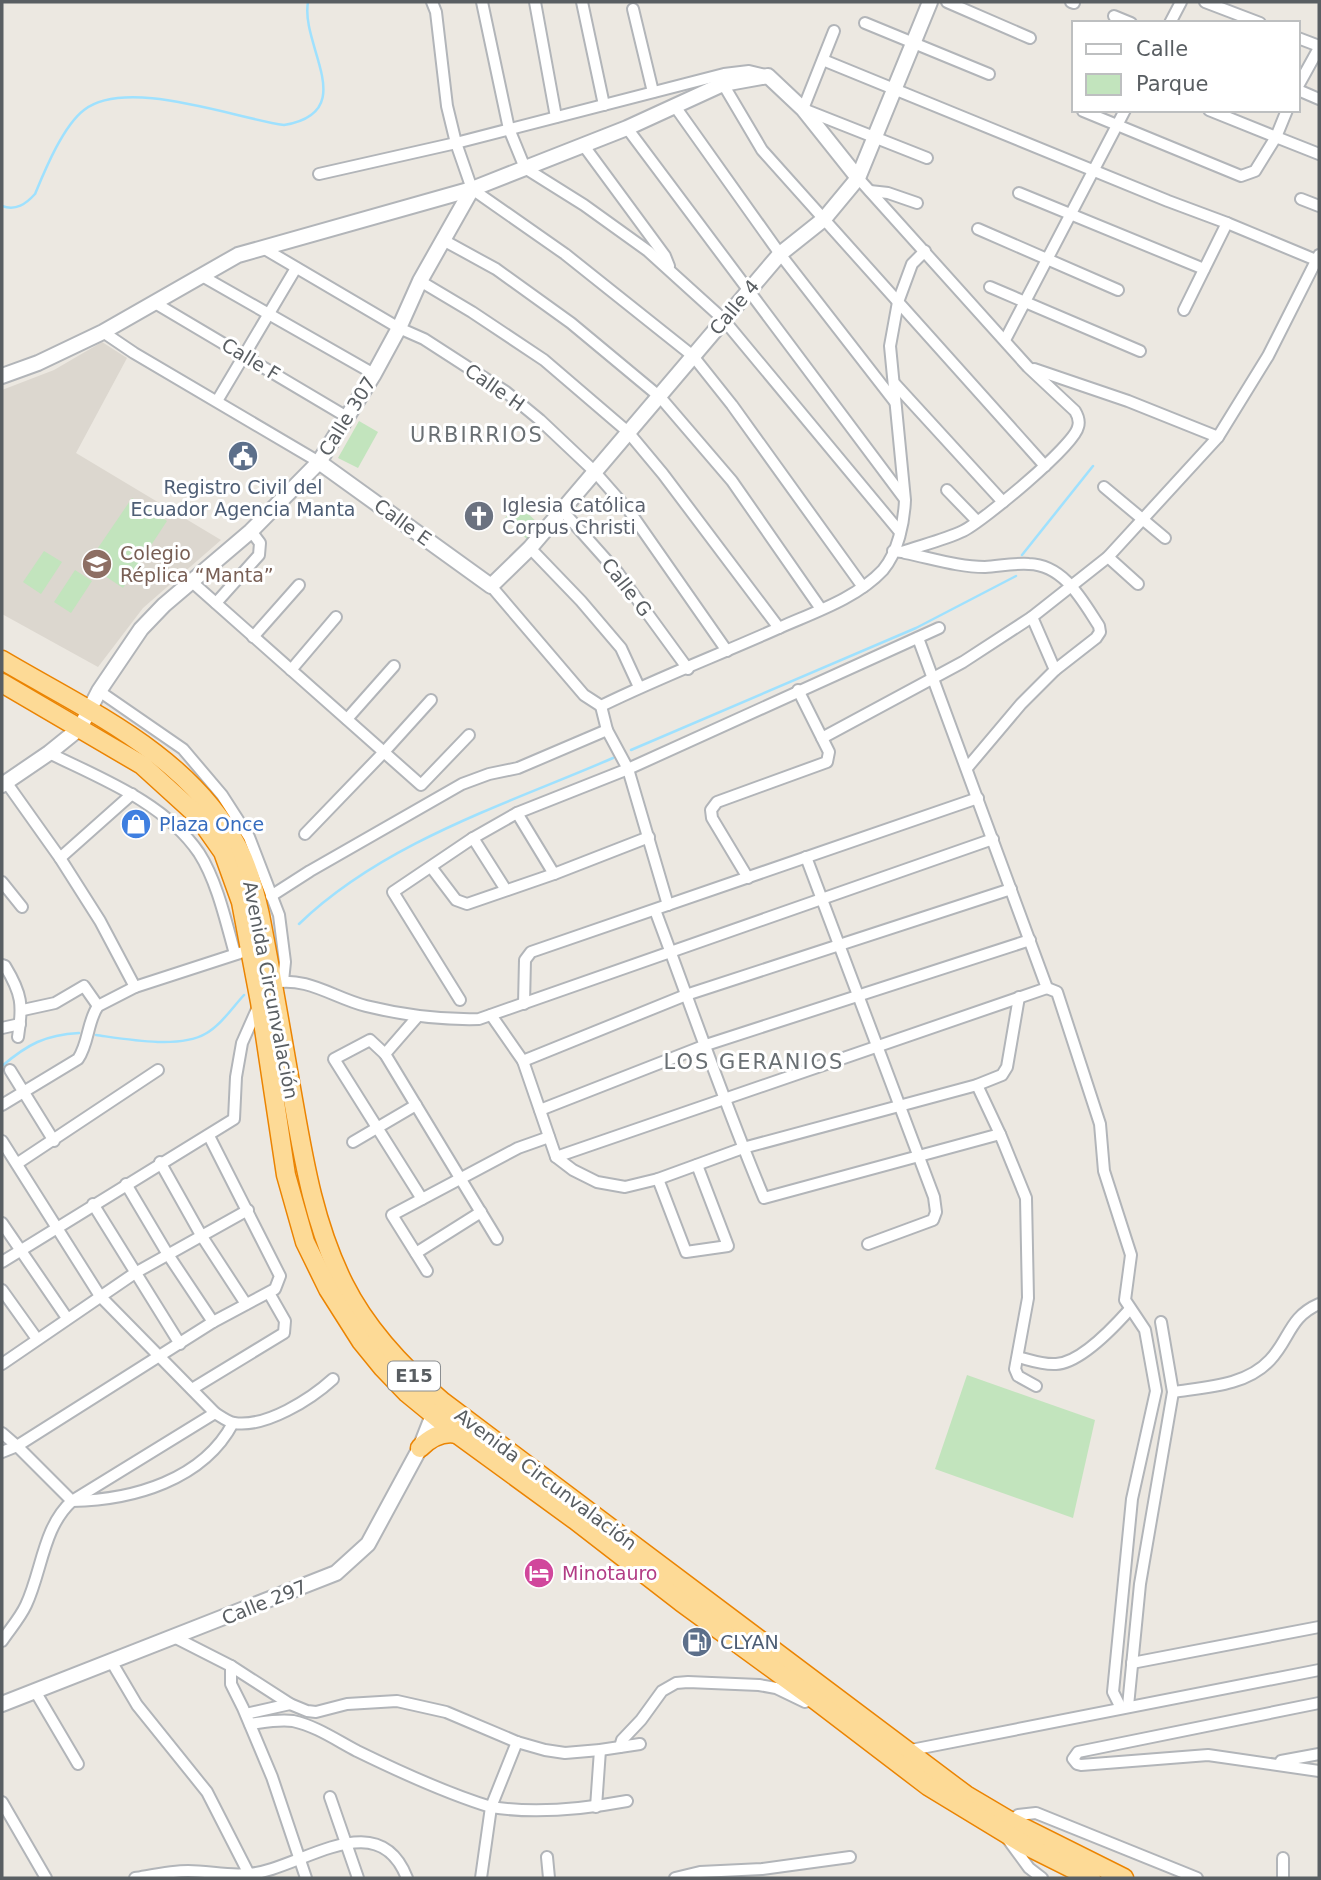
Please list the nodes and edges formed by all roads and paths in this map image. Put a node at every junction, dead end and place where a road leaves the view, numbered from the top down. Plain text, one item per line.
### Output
1 (432, 2) edge
2 (482, 2) edge
3 (536, 2) edge
4 (582, 2) edge
5 (930, 2) edge
6 (947, 2) edge
7 (1181, 2) edge
8 (1205, 2) edge
9 (633, 9) dead end
10 (1114, 16) dead end
11 (1126, 21) edge
12 (1171, 21) edge
13 (1255, 21) edge
14 (864, 23) dead end
15 (834, 31) dead end
16 (1030, 38) dead end
17 (1300, 39) edge
18 (914, 44) junction
19 (1319, 47) edge
20 (823, 60) junction
21 (989, 75) dead end
22 (768, 76) junction
23 (723, 84) junction
24 (1300, 84) edge
25 (1300, 89) edge
26 (896, 90) junction
27 (653, 92) junction
28 (1319, 99) edge
29 (604, 105) junction
30 (674, 105) junction
31 (803, 109) junction
32 (1085, 112) edge
33 (1124, 112) edge
34 (1214, 112) edge
35 (1286, 112) edge
36 (555, 117) junction
37 (1117, 125) junction
38 (627, 128) junction
39 (509, 129) junction
40 (1276, 137) junction
41 (875, 138) junction
42 (456, 143) junction
43 (584, 146) junction
44 (1319, 155) edge
45 (927, 158) dead end
46 (525, 168) junction
47 (1094, 170) junction
48 (319, 174) dead end
49 (858, 178) junction
50 (472, 189) junction
51 (870, 191) junction
52 (1018, 193) dead end
53 (1301, 199) dead end
54 (917, 203) dead end
55 (1319, 206) edge
56 (1070, 215) junction
57 (824, 219) junction
58 (1227, 223) junction
59 (978, 229) dead end
60 (443, 240) junction
61 (263, 248) junction
62 (925, 251) junction
63 (780, 254) junction
64 (1047, 260) junction
65 (1317, 264) edge
66 (296, 268) junction
67 (1204, 269) junction
68 (670, 270) junction
69 (202, 276) junction
70 (420, 281) junction
71 (990, 287) dead end
72 (749, 290) junction
73 (1118, 290) dead end
74 (898, 302) junction
75 (1025, 302) junction
76 (155, 303) junction
77 (1184, 310) dead end
78 (269, 314) junction
79 (723, 319) junction
80 (399, 328) junction
81 (103, 332) junction
82 (1005, 340) junction
83 (1140, 351) dead end
84 (244, 355) junction
85 (693, 356) junction
86 (1028, 367) junction
87 (374, 374) junction
88 (2, 376) edge
89 (894, 384) junction
90 (660, 397) junction
91 (217, 401) junction
92 (895, 402) junction
93 (347, 417) junction
94 (628, 432) junction
95 (1219, 437) junction
96 (319, 462) junction
97 (1045, 466) junction
98 (594, 471) junction
99 (1104, 486) dead end
100 (947, 490) dead end
101 (905, 500) junction
102 (1003, 502) junction
103 (561, 509) junction
104 (1142, 520) junction
105 (976, 522) junction
106 (251, 531) junction
107 (900, 532) junction
108 (1165, 538) dead end
109 (530, 548) junction
110 (898, 552) junction
111 (1108, 557) junction
112 (192, 582) junction
113 (1138, 584) dead end
114 (299, 585) dead end
115 (491, 586) junction
116 (1073, 586) junction
117 (863, 587) junction
118 (216, 603) junction
119 (821, 610) junction
120 (336, 617) dead end
121 (1032, 617) junction
122 (779, 628) junction
123 (939, 628) dead end
124 (253, 637) junction
125 (918, 638) junction
126 (727, 651) junction
127 (2, 660) edge
128 (394, 666) dead end
129 (688, 669) junction
130 (290, 670) junction
131 (1055, 670) junction
132 (933, 678) junction
133 (2, 683) edge
134 (639, 687) junction
135 (798, 690) junction
136 (99, 691) junction
137 (431, 700) dead end
138 (601, 706) junction
139 (88, 712) junction
140 (347, 719) junction
141 (80, 728) junction
142 (607, 730) junction
143 (469, 735) dead end
144 (822, 738) junction
145 (384, 752) junction
146 (49, 753) junction
147 (967, 768) junction
148 (628, 769) junction
149 (4, 784) edge
150 (132, 794) junction
151 (978, 798) junction
152 (517, 813) junction
153 (305, 834) dead end
154 (649, 837) junction
155 (473, 838) junction
156 (993, 839) junction
157 (806, 857) junction
158 (60, 858) junction
159 (431, 867) junction
160 (554, 874) junction
161 (748, 878) junction
162 (2, 881) edge
163 (1011, 889) junction
164 (506, 890) junction
165 (271, 896) junction
166 (821, 899) junction
167 (668, 905) junction
168 (22, 907) dead end
169 (655, 910) junction
170 (1030, 940) junction
171 (838, 944) junction
172 (242, 952) junction
173 (671, 952) junction
174 (2, 965) edge
175 (278, 982) junction
176 (135, 987) junction
177 (1046, 988) junction
178 (686, 995) junction
179 (858, 996) junction
180 (1019, 997) junction
181 (460, 1000) dead end
182 (260, 1002) junction
183 (524, 1003) junction
184 (98, 1006) junction
185 (23, 1010) junction
186 (491, 1015) junction
187 (418, 1016) junction
188 (20, 1024) junction
189 (2, 1028) edge
190 (18, 1037) dead end
191 (706, 1045) junction
192 (877, 1046) junction
193 (385, 1054) junction
194 (523, 1061) junction
195 (10, 1070) dead end
196 (158, 1070) dead end
197 (976, 1085) junction
198 (24, 1092) junction
199 (723, 1099) junction
200 (2, 1105) edge
201 (416, 1105) junction
202 (900, 1106) junction
203 (540, 1110) junction
204 (378, 1127) junction
205 (1000, 1134) junction
206 (209, 1136) junction
207 (549, 1137) junction
208 (2, 1141) edge
209 (54, 1141) junction
210 (353, 1142) dead end
211 (743, 1148) junction
212 (918, 1156) junction
213 (556, 1157) junction
214 (160, 1162) junction
215 (18, 1163) junction
216 (697, 1165) junction
217 (460, 1179) junction
218 (658, 1179) junction
219 (126, 1184) junction
220 (422, 1199) junction
221 (93, 1205) junction
222 (248, 1210) junction
223 (481, 1212) junction
224 (2, 1223) edge
225 (57, 1229) junction
226 (201, 1234) junction
227 (497, 1239) dead end
228 (868, 1244) dead end
229 (20, 1251) junction
230 (167, 1253) junction
231 (416, 1253) junction
232 (2, 1262) edge
233 (427, 1271) dead end
234 (135, 1273) junction
235 (2, 1290) edge
236 (269, 1293) junction
237 (100, 1296) junction
238 (246, 1304) junction
239 (1319, 1304) edge
240 (1130, 1309) junction
241 (67, 1318) junction
242 (213, 1322) junction
243 (1161, 1322) dead end
244 (37, 1339) junction
245 (180, 1344) junction
246 (160, 1356) junction
247 (1018, 1357) junction
248 (3, 1362) edge
249 (333, 1379) dead end
250 (1036, 1386) dead end
251 (192, 1389) junction
252 (1173, 1392) junction
253 (438, 1408) junction
254 (215, 1413) junction
255 (233, 1423) junction
256 (2, 1433) edge
257 (457, 1434) junction
258 (17, 1446) junction
259 (420, 1448) junction
260 (2, 1452) edge
261 (72, 1501) junction
262 (1319, 1627) edge
263 (174, 1637) junction
264 (2, 1641) edge
265 (111, 1661) junction
266 (1132, 1663) junction
267 (231, 1666) junction
268 (1319, 1670) edge
269 (35, 1691) junction
270 (821, 1694) junction
271 (1319, 1703) edge
272 (2, 1704) edge
273 (290, 1704) junction
274 (1125, 1707) junction
275 (248, 1719) junction
276 (517, 1742) junction
277 (640, 1744) dead end
278 (620, 1747) junction
279 (600, 1750) junction
280 (905, 1751) junction
281 (886, 1753) junction
282 (1319, 1754) edge
283 (1270, 1763) junction
284 (78, 1764) dead end
285 (1319, 1771) edge
286 (330, 1797) dead end
287 (627, 1801) dead end
288 (2, 1802) edge
289 (491, 1807) junction
290 (596, 1807) junction
291 (1007, 1827) junction
292 (344, 1843) junction
293 (547, 1857) dead end
294 (850, 1857) dead end
295 (300, 1858) junction
296 (1283, 1858) dead end
297 (179, 1875) edge
298 (703, 1875) edge
299 (251, 1876) edge
300 (46, 1878) edge
301 (135, 1878) edge
302 (306, 1878) edge
303 (358, 1878) edge
304 (407, 1878) edge
305 (481, 1878) edge
306 (549, 1878) edge
307 (675, 1878) edge
308 (1042, 1878) edge
309 (1090, 1878) edge
310 (1125, 1878) edge
311 (1197, 1878) edge
312 (1283, 1878) edge

1 - 42 street
2 - 39 street
3 - 36 street
4 - 29 street
5 - 18 street, Calle 4
6 - 16 street
7 - 12 street
8 - 13 street
9 - 27 street
10 - 11 street
14 - 18 street
15 - 20 street
17 - 19 street
18 - 21 street
18 - 26 street, Calle 4
19 - 24 street
20 - 26 street
20 - 31 street
22 - 23 street
22 - 27 street
22 - 31 street
23 - 30 street
23 - 57 street
25 - 28 street
26 - 41 street, Calle 4
26 - 47 street
27 - 29 street
29 - 36 street
30 - 38 street
30 - 63 street
31 - 41 street
31 - 49 street
32 - 37 street
33 - 37 street
34 - 40 street
35 - 40 street
36 - 39 street
37 - 40 street
37 - 47 street
38 - 43 street
38 - 72 street
39 - 42 street
39 - 46 street
40 - 44 street
41 - 45 street
41 - 49 street, Calle 4
42 - 48 street
42 - 50 street
43 - 46 street
43 - 68 street
46 - 50 street
46 - 68 street
47 - 56 street
47 - 58 street
49 - 51 street
49 - 57 street, Calle 4
50 - 60 street, Calle 307
50 - 61 street
50 - 85 street
51 - 54 street
51 - 62 street
52 - 56 street
53 - 55 street
56 - 64 street
56 - 67 street
57 - 63 street, Calle 4
57 - 74 street
58 - 65 street
58 - 67 street
59 - 64 street
60 - 70 street, Calle 307
60 - 90 street
61 - 66 street, Calle H
61 - 69 street
62 - 74 street
62 - 82 street
63 - 72 street, Calle 4
63 - 92 street
64 - 73 street
64 - 75 street
65 - 95 street
66 - 78 street
66 - 80 street, Calle H
67 - 77 street
68 - 79 street
69 - 76 street
69 - 78 street
70 - 80 street, Calle 307
70 - 94 street
71 - 75 street
72 - 79 street, Calle 4
72 - 101 street
74 - 89 street
74 - 97 street
75 - 82 street
75 - 83 street
76 - 81 street
76 - 84 street, Calle F
78 - 84 street
78 - 87 street
79 - 85 street, Calle 4
79 - 107 street
80 - 87 street, Calle 307
80 - 98 street, Calle H
81 - 88 street
81 - 91 street, Calle E
82 - 86 street
84 - 91 street
84 - 93 street, Calle F
85 - 90 street, Calle 4
85 - 117 street
86 - 95 street
86 - 97 street
87 - 93 street, Calle 307
89 - 92 street
89 - 102 street
90 - 94 street, Calle 4
90 - 119 street
91 - 96 street, Calle E
92 - 101 street
93 - 96 street, Calle 307
94 - 98 street, Calle 4
94 - 122 street
95 - 104 street
96 - 106 street, Calle 307
96 - 115 street, Calle E
97 - 102 street
98 - 103 street, Calle 4
98 - 126 street, Calle H
99 - 104 street
100 - 105 street
101 - 107 street
102 - 105 street
103 - 109 street, Calle 4
103 - 129 street, Calle G
104 - 108 street
104 - 111 street
105 - 110 street
106 - 112 street, Calle 307
106 - 118 street
107 - 110 street
109 - 115 street, Calle 4
109 - 134 street
110 - 116 street
110 - 117 street
111 - 113 street
111 - 116 street
112 - 118 street
112 - 136 street, Calle 307
114 - 124 street
115 - 138 street, Calle E
116 - 121 street
116 - 131 street
117 - 119 street
118 - 124 street
119 - 122 street
120 - 130 street
121 - 131 street
121 - 132 street
122 - 126 street
123 - 125 street
124 - 130 street
125 - 132 street
125 - 135 street
126 - 129 street
127 - 139 highway, Avenida Circunvalación / E15
128 - 140 street
129 - 134 street
130 - 140 street
131 - 147 street
132 - 144 street
132 - 147 street
133 - 141 highway, Avenida Circunvalación / E15
134 - 138 street
135 - 144 street
135 - 148 street
136 - 139 street, Calle 307
136 - 165 street
137 - 145 street
138 - 142 street
139 - 141 street, Calle 307
139 - 175 highway, Avenida Circunvalación / E15
140 - 145 street
141 - 146 street, Calle 307
141 - 172 highway, Avenida Circunvalación / E15
142 - 148 street
142 - 165 street
143 - 145 street
144 - 161 street
145 - 153 street
146 - 149 street, Calle 307
146 - 150 street
147 - 151 street
148 - 152 street
148 - 154 street
149 - 158 street
150 - 158 street
150 - 172 street
151 - 156 street
151 - 157 street
152 - 155 street
152 - 160 street
154 - 160 street
154 - 167 street
155 - 159 street
155 - 164 street
156 - 163 street
156 - 166 street
157 - 161 street
157 - 166 street
158 - 176 street
159 - 164 street
159 - 181 street
160 - 164 street
161 - 167 street
162 - 168 street
163 - 170 street
163 - 171 street
165 - 175 street
166 - 171 street
166 - 173 street
167 - 169 street
169 - 173 street
169 - 183 street
170 - 177 street
170 - 179 street
171 - 178 street
171 - 179 street
172 - 176 street
172 - 182 highway, Avenida Circunvalación / E15
173 - 178 street
173 - 183 street
174 - 185 street
175 - 182 street
175 - 187 street
175 - 253 highway, Avenida Circunvalación / E15
176 - 184 street
177 - 180 street
177 - 240 street
178 - 191 street
178 - 194 street
179 - 191 street
179 - 192 street
180 - 192 street
180 - 197 street
182 - 206 street
182 - 253 highway, Avenida Circunvalación / E15
183 - 186 street
184 - 185 street
184 - 198 street
185 - 188 street
186 - 187 street
186 - 194 street
187 - 193 street
188 - 189 street
188 - 190 street
191 - 199 street
191 - 203 street
192 - 199 street
192 - 202 street
193 - 201 street
193 - 204 street
194 - 203 street
195 - 198 street
196 - 209 street
197 - 202 street
197 - 205 street
198 - 200 street
198 - 209 street
199 - 211 street
199 - 213 street
201 - 204 street
201 - 217 street
202 - 211 street
202 - 212 street
203 - 207 street
204 - 210 street
204 - 220 street
205 - 212 street
205 - 247 street
206 - 214 street
206 - 222 street
207 - 213 street
207 - 217 street
208 - 215 street
209 - 215 street
211 - 212 street
211 - 216 street
212 - 228 street
213 - 218 street
214 - 219 street
214 - 226 street
215 - 225 street
216 - 218 street
216 - 218 street
217 - 220 street
217 - 223 street
219 - 221 street
219 - 230 street
220 - 231 street
221 - 225 street
221 - 234 street
222 - 226 street
222 - 236 street
223 - 227 street
223 - 231 street
224 - 229 street
225 - 229 street
225 - 237 street
226 - 230 street
226 - 238 street
229 - 232 street
229 - 241 street
230 - 234 street
230 - 242 street
231 - 233 street
234 - 237 street
234 - 245 street
235 - 244 street
236 - 238 street
236 - 251 street
237 - 241 street
237 - 246 street
238 - 242 street
239 - 252 street
240 - 247 street
240 - 274 street
241 - 244 street
242 - 245 street
243 - 252 street
244 - 248 street
245 - 246 street
246 - 251 street
246 - 258 street
247 - 250 street
249 - 255 street
251 - 254 street
252 - 266 street
253 - 257 highway, Avenida Circunvalación / E15
253 - 259 street, Calle 297
253 - 270 highway, Avenida Circunvalación / E15
254 - 255 street
254 - 261 street
255 - 261 street
256 - 258 street
257 - 259 highway
257 - 270 highway, Avenida Circunvalación / E15
258 - 260 street
258 - 261 street
259 - 263 street, Calle 297
261 - 264 street
262 - 266 street
263 - 265 street, Calle 297
263 - 267 street
265 - 269 street, Calle 297
265 - 299 street
266 - 274 street
267 - 273 street
267 - 275 street
268 - 274 street
269 - 272 street, Calle 297
269 - 284 street
270 - 278 street
270 - 280 highway, Avenida Circunvalación / E15
270 - 281 highway, Avenida Circunvalación / E15
271 - 283 street
273 - 275 street
273 - 276 street
274 - 280 street
275 - 289 street
275 - 295 street
276 - 279 street
276 - 289 street
277 - 278 street
278 - 279 street
279 - 290 street
280 - 281 street
280 - 291 highway, Avenida Circunvalación / E15
281 - 291 highway, Avenida Circunvalación / E15
282 - 283 street
283 - 285 street
286 - 292 street
287 - 290 street
288 - 300 street
289 - 290 street
289 - 305 street
291 - 308 street
291 - 309 highway, Avenida Circunvalación / E15
291 - 310 highway, Avenida Circunvalación / E15
291 - 311 street
292 - 295 street
292 - 303 street
292 - 304 street
293 - 306 street
294 - 298 street
295 - 299 street
295 - 302 street
296 - 312 street
297 - 299 street
297 - 301 street
298 - 307 street

